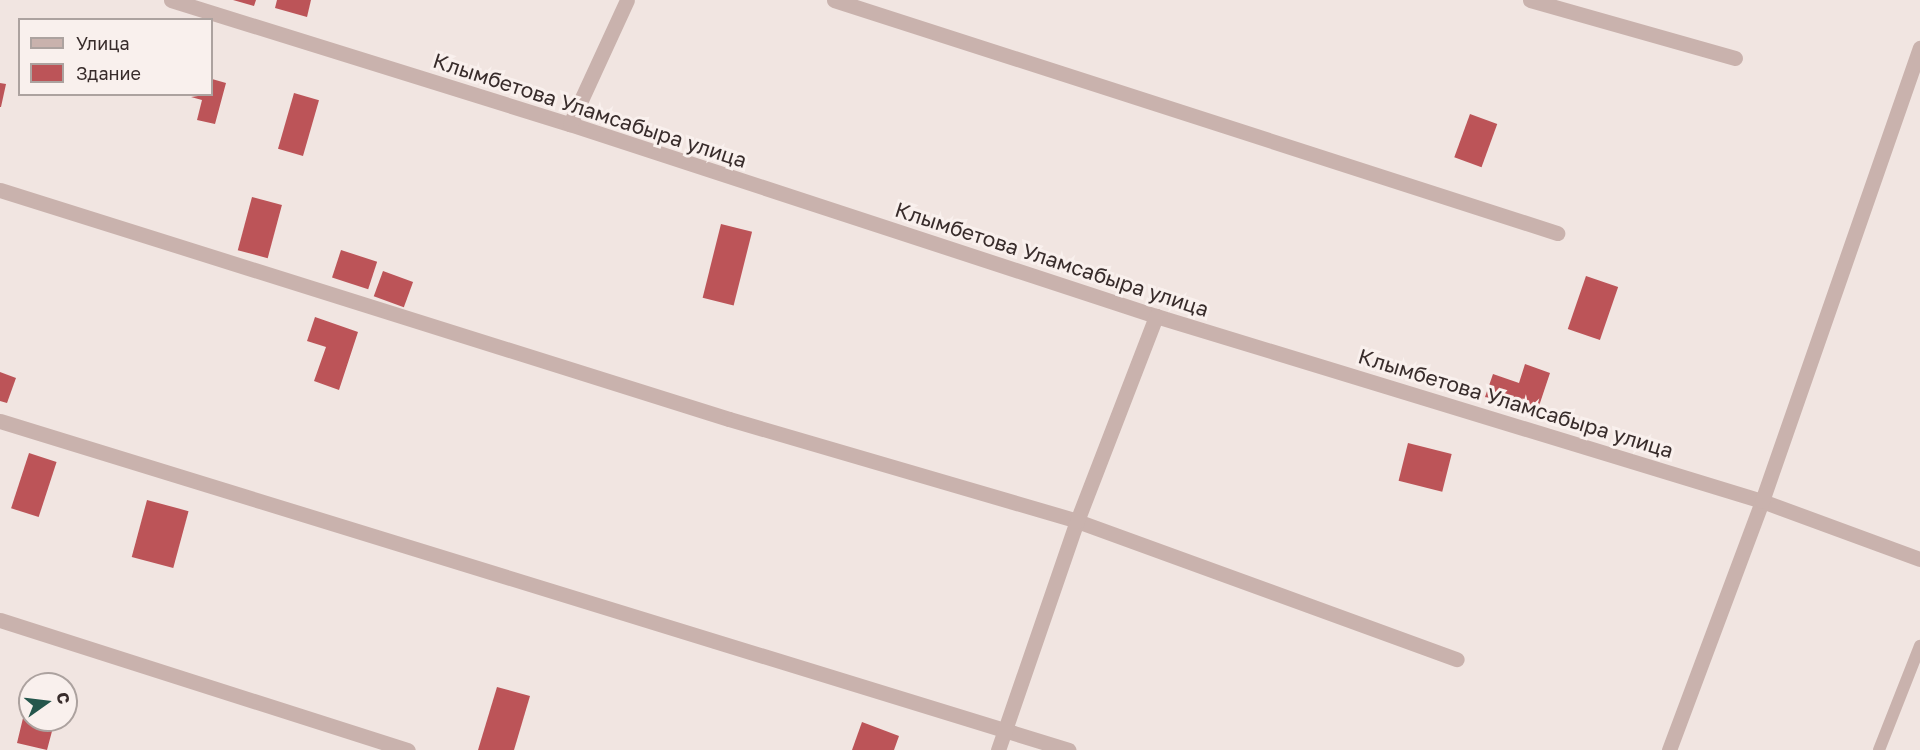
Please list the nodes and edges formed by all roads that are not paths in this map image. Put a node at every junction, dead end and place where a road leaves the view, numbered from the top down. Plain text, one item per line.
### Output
1 (171, 0) edge
2 (627, 0) edge
3 (834, 0) edge
4 (1530, 0) edge
5 (1920, 48) edge
6 (1735, 58) dead end
7 (570, 124) junction
8 (0, 190) edge
9 (1557, 233) dead end
10 (1156, 316) junction
11 (0, 421) edge
12 (1762, 501) junction
13 (1077, 521) junction
14 (1920, 559) edge
15 (0, 620) edge
16 (1920, 646) edge
17 (1457, 659) dead end
18 (1007, 731) junction
19 (408, 750) edge
20 (998, 750) edge
21 (1069, 750) edge
22 (1669, 750) edge
23 (1879, 750) edge

1 - 7 street, Клымбетова Уламсабыра улица
2 - 7 street
3 - 9 street
4 - 6 street
5 - 12 street
7 - 10 street, Клымбетова Уламсабыра улица
8 - 13 street
10 - 12 street, Клымбетова Уламсабыра улица
10 - 13 street
11 - 18 street
12 - 14 street, Клымбетова Уламсабыра улица
12 - 22 street
13 - 17 street
13 - 18 street
15 - 19 street
16 - 23 lane
18 - 20 street
18 - 21 street

